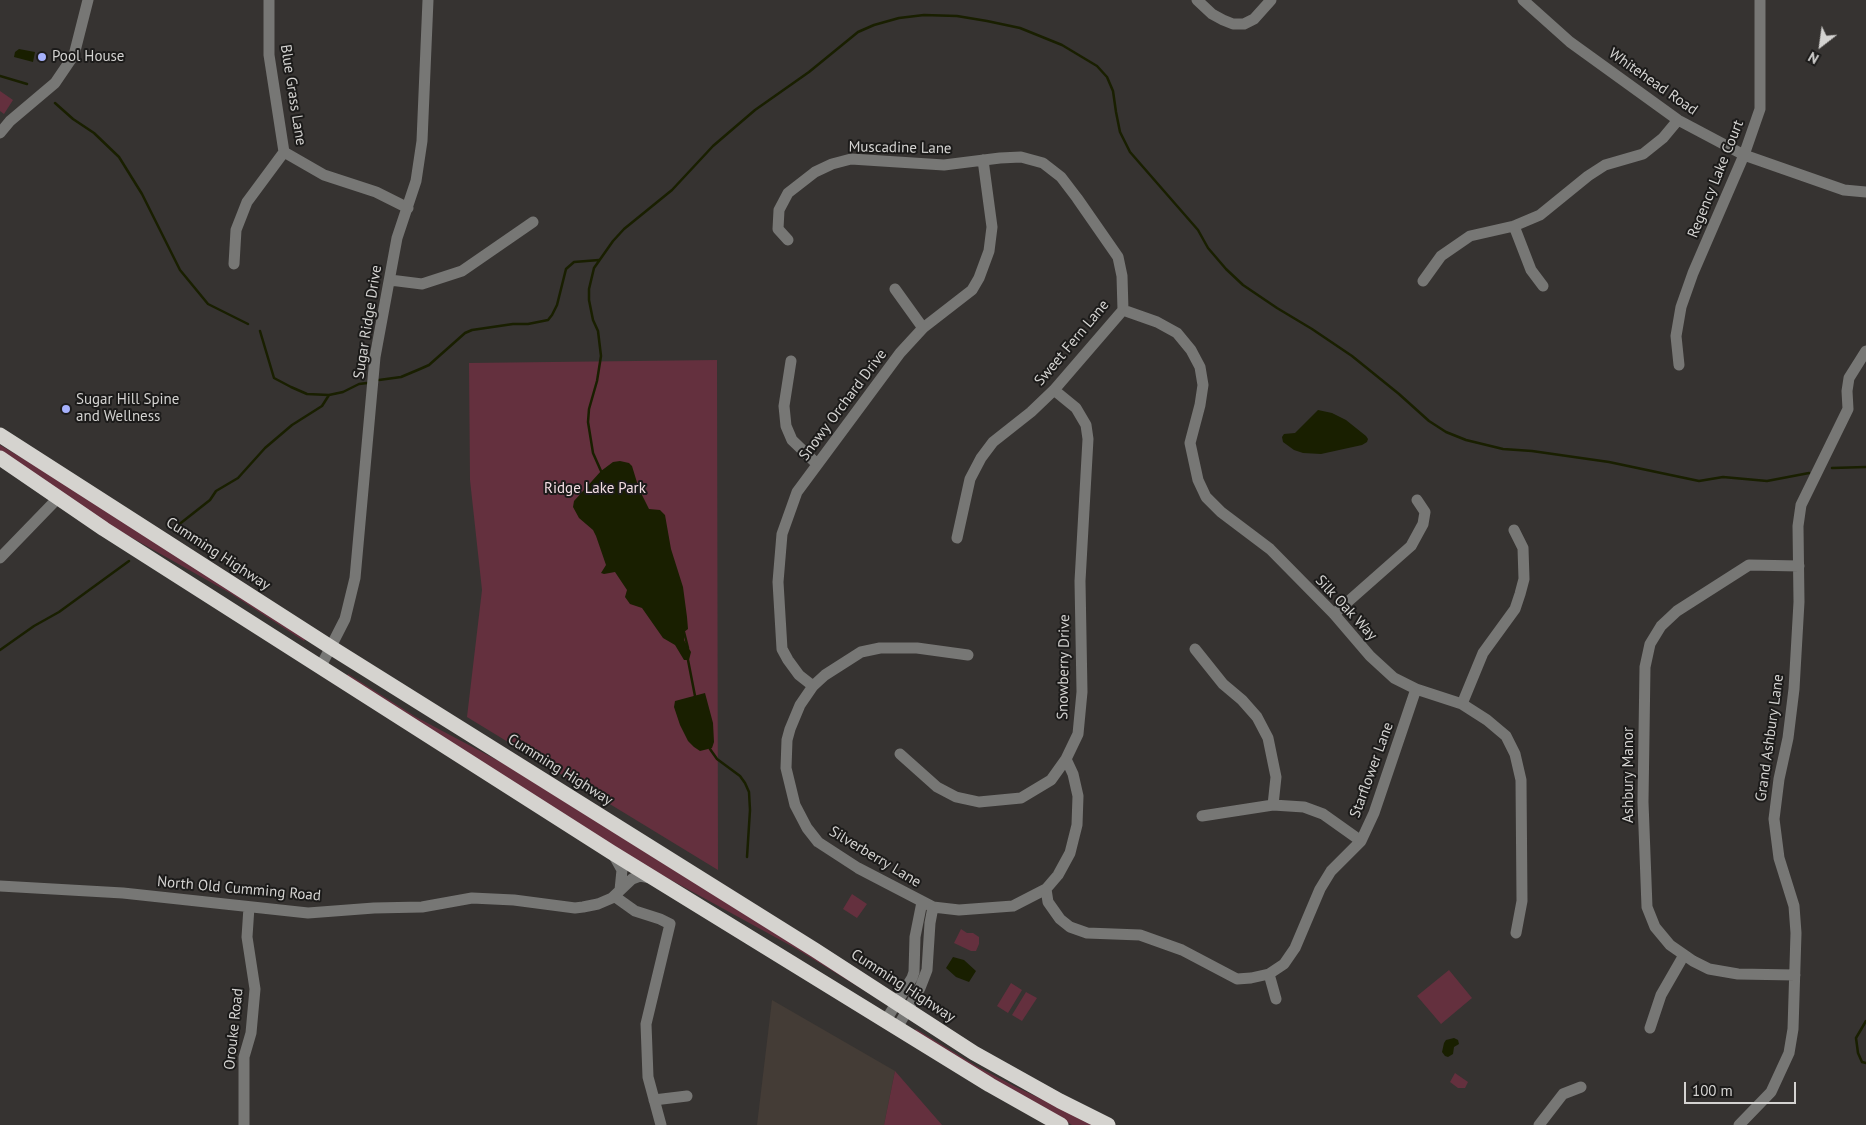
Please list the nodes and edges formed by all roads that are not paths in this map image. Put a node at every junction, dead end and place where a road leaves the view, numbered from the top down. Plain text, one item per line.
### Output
1 (88, 0) edge
2 (269, 0) edge
3 (428, 0) edge
4 (1197, 0) edge
5 (1271, 0) edge
6 (1523, 0) edge
7 (1760, 0) edge
8 (1678, 120) junction
9 (0, 133) edge
10 (284, 152) junction
11 (1744, 155) junction
12 (983, 160) junction
13 (1866, 192) edge
14 (408, 208) junction
15 (533, 222) dead end
16 (1514, 226) junction
17 (788, 240) dead end
18 (234, 264) dead end
19 (390, 280) junction
20 (1423, 281) dead end
21 (1543, 286) dead end
22 (895, 289) dead end
23 (1123, 310) junction
24 (923, 328) junction
25 (1866, 351) edge
26 (791, 361) dead end
27 (1679, 365) dead end
28 (1054, 390) junction
29 (0, 435) edge
30 (0, 458) edge
31 (817, 464) junction
32 (59, 497) junction
33 (1417, 500) dead end
34 (1514, 530) dead end
35 (957, 538) dead end
36 (0, 558) edge
37 (1798, 566) junction
38 (1334, 614) junction
39 (332, 648) junction
40 (1195, 648) dead end
41 (968, 655) dead end
42 (320, 668) junction
43 (813, 686) junction
44 (1416, 689) junction
45 (1462, 704) junction
46 (900, 754) dead end
47 (1066, 758) junction
48 (1274, 805) junction
49 (1202, 816) dead end
50 (1361, 841) junction
51 (611, 852) junction
52 (654, 878) junction
53 (0, 886) edge
54 (1046, 889) junction
55 (617, 893) junction
56 (922, 902) junction
57 (250, 907) junction
58 (934, 907) junction
59 (1516, 933) dead end
60 (1684, 955) junction
61 (914, 960) junction
62 (927, 961) junction
63 (1269, 974) junction
64 (1795, 975) junction
65 (1276, 999) dead end
66 (902, 1007) junction
67 (892, 1024) junction
68 (1650, 1028) dead end
69 (1581, 1087) dead end
70 (686, 1096) dead end
71 (654, 1100) junction
72 (244, 1125) edge
73 (661, 1125) edge
74 (1062, 1125) edge
75 (1108, 1125) edge
76 (1539, 1125) edge
77 (1739, 1125) edge

1 - 9 street
2 - 10 street, Blue Grass Lane
3 - 14 street, Sugar Ridge Drive
4 - 5 street
6 - 8 street, Whitehead Road
7 - 11 street, Regency Lake Court
8 - 11 street, Whitehead Road
8 - 16 street
10 - 14 street, Blue Grass Lane
10 - 18 street
11 - 13 street, Whitehead Road
11 - 27 street, Regency Lake Court
12 - 17 street, Muscadine Lane
12 - 23 street, Sweet Fern Lane
12 - 24 street, Snowy Orchard Drive
14 - 19 street, Sugar Ridge Drive
15 - 19 street
16 - 20 street
16 - 21 street
19 - 39 street, Sugar Ridge Drive
22 - 24 street
23 - 28 street, Sweet Fern Lane
23 - 38 street, Silk Oak Way
24 - 31 street, Snowy Orchard Drive
25 - 37 street, Grand Ashbury Lane
26 - 31 street
28 - 35 street, Sweet Fern Lane
28 - 47 street, Snowberry Drive
29 - 39 highway, Cumming Highway
30 - 32 highway
31 - 43 street, Snowy Orchard Drive
32 - 36 street
32 - 42 highway
33 - 38 street
34 - 45 street
37 - 60 street, Ashbury Manor
37 - 64 street, Grand Ashbury Lane
38 - 44 street, Silk Oak Way
39 - 42 street, Sugar Ridge Drive
39 - 66 highway, Cumming Highway
40 - 48 street
41 - 43 street, Silverberry Lane
42 - 51 highway
43 - 56 street, Silverberry Lane
44 - 45 street, Silk Oak Way
44 - 50 street, Starflower Lane
45 - 59 street, Silk Oak Way
46 - 47 street, Snowberry Drive
47 - 54 street, Silverberry Lane
48 - 49 street
48 - 50 street
50 - 63 street, Starflower Lane
51 - 52 highway
51 - 55 street
52 - 55 street, North Old Cumming Road
52 - 67 highway
53 - 57 street, North Old Cumming Road
54 - 58 street, Silverberry Lane
54 - 63 street, Starflower Lane
55 - 57 street, North Old Cumming Road
55 - 71 street
56 - 58 street, Silverberry Lane
56 - 61 street
57 - 72 street, Orouke Road
58 - 62 street
60 - 64 street, Ashbury Manor
60 - 68 street
61 - 62 street
61 - 66 street
62 - 66 street
63 - 65 street
64 - 77 street, Grand Ashbury Lane
66 - 67 street
66 - 75 highway, Cumming Highway
67 - 74 highway
69 - 76 street
70 - 71 street
71 - 73 street

